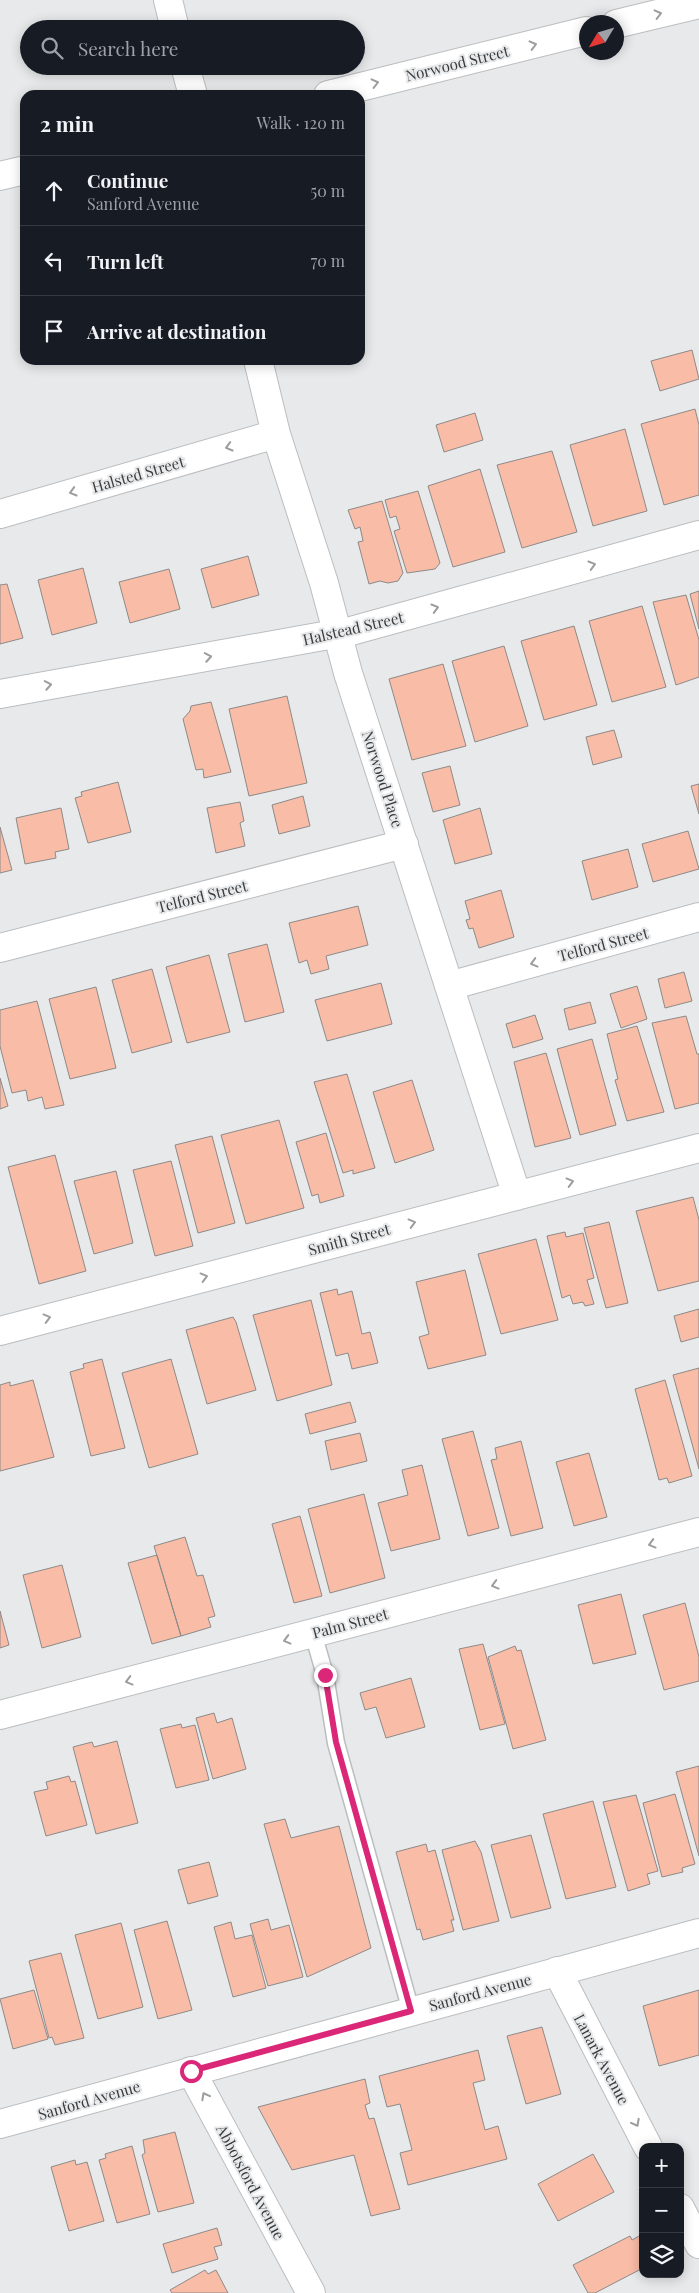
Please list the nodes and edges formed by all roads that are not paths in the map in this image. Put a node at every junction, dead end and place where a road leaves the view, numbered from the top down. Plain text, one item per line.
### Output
1 (168, 0) edge
2 (699, 4) edge
3 (173, 20) edge
4 (624, 22) edge
5 (579, 34) edge
6 (187, 75) edge
7 (192, 90) edge
8 (348, 90) edge
9 (20, 171) edge
10 (0, 176) edge
11 (259, 365) edge
12 (276, 434) junction
13 (0, 514) edge
14 (699, 535) edge
15 (338, 634) junction
16 (0, 694) edge
17 (404, 844) junction
18 (699, 917) edge
19 (0, 948) edge
20 (450, 986) junction
21 (699, 1148) edge
22 (517, 1196) junction
23 (0, 1330) edge
24 (699, 1532) edge
25 (313, 1633) junction
26 (0, 1715) edge
27 (699, 1933) edge
28 (557, 1972) junction
29 (411, 2011) junction
30 (191, 2071) junction
31 (0, 2124) edge
32 (646, 2143) edge
33 (684, 2216) edge
34 (699, 2244) edge
35 (311, 2293) edge

1 - 3 street
4 -> 2 street
8 -> 5 street, Norwood Street
6 - 7 street
9 - 10 street
11 - 12 street, Norwood Place
12 -> 13 street, Halsted Street
12 - 15 street, Norwood Place
15 -> 14 street, Halstead Street
16 -> 15 street, Halstead Street
15 - 17 street, Norwood Place
17 - 19 street, Telford Street
17 - 20 street, Norwood Place
18 -> 20 street, Telford Street
20 - 22 street, Norwood Place
22 -> 21 street, Smith Street
23 -> 22 street, Smith Street
24 -> 25 street, Palm Street
25 -> 26 street, Palm Street
25 - 29 lane
27 - 28 street, Sanford Avenue
28 - 29 street, Sanford Avenue
28 -> 32 street, Lanark Avenue
29 - 30 street, Sanford Avenue
30 - 31 street, Sanford Avenue
35 -> 30 street, Abbotsford Avenue
33 - 34 street

